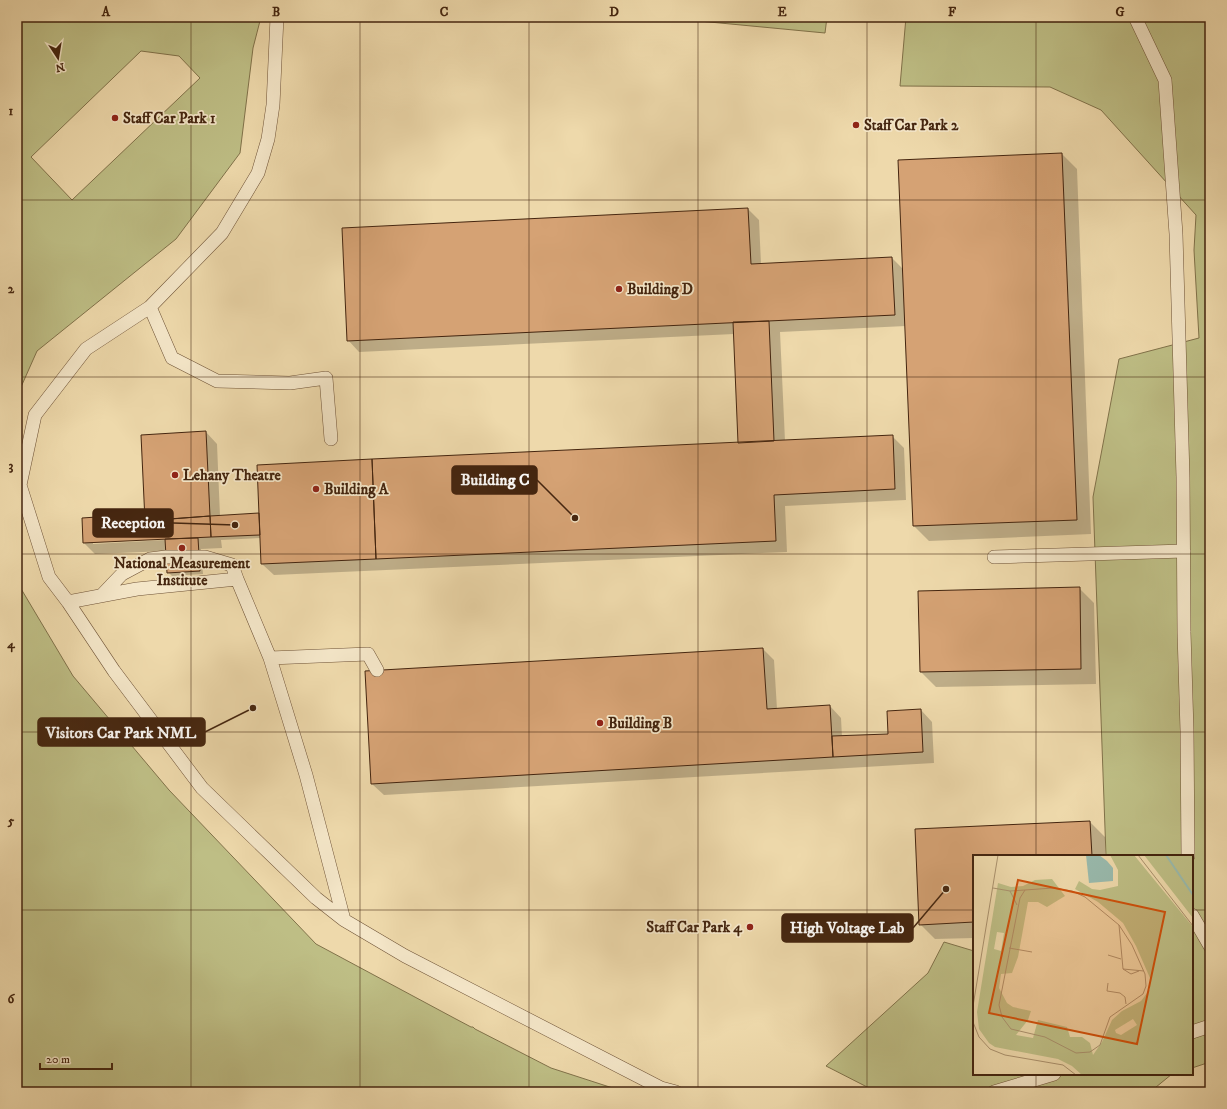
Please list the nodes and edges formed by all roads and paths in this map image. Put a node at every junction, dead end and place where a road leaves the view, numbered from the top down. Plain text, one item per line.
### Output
1 (278, 17) edge
2 (1135, 17) edge
3 (150, 307) junction
4 (331, 439) dead end
5 (1184, 551) junction
6 (994, 557) dead end
7 (237, 579) junction
8 (101, 596) junction
9 (68, 602) junction
10 (270, 658) junction
11 (376, 670) dead end
12 (1188, 855) edge
13 (1193, 917) edge
14 (344, 920) junction
15 (1210, 946) edge
16 (1210, 1026) edge
17 (1193, 1032) edge
18 (1051, 1075) edge
19 (676, 1092) edge
20 (994, 1092) edge

1 - 3 lane
2 - 5 lane
3 - 4 lane
3 - 9 lane
5 - 6 lane
5 - 12 lane
7 - 8 lane
7 - 8 lane
7 - 10 lane
8 - 9 lane
9 - 14 lane
10 - 11 lane
10 - 14 lane
13 - 15 lane
14 - 19 lane
16 - 17 lane
18 - 20 lane

